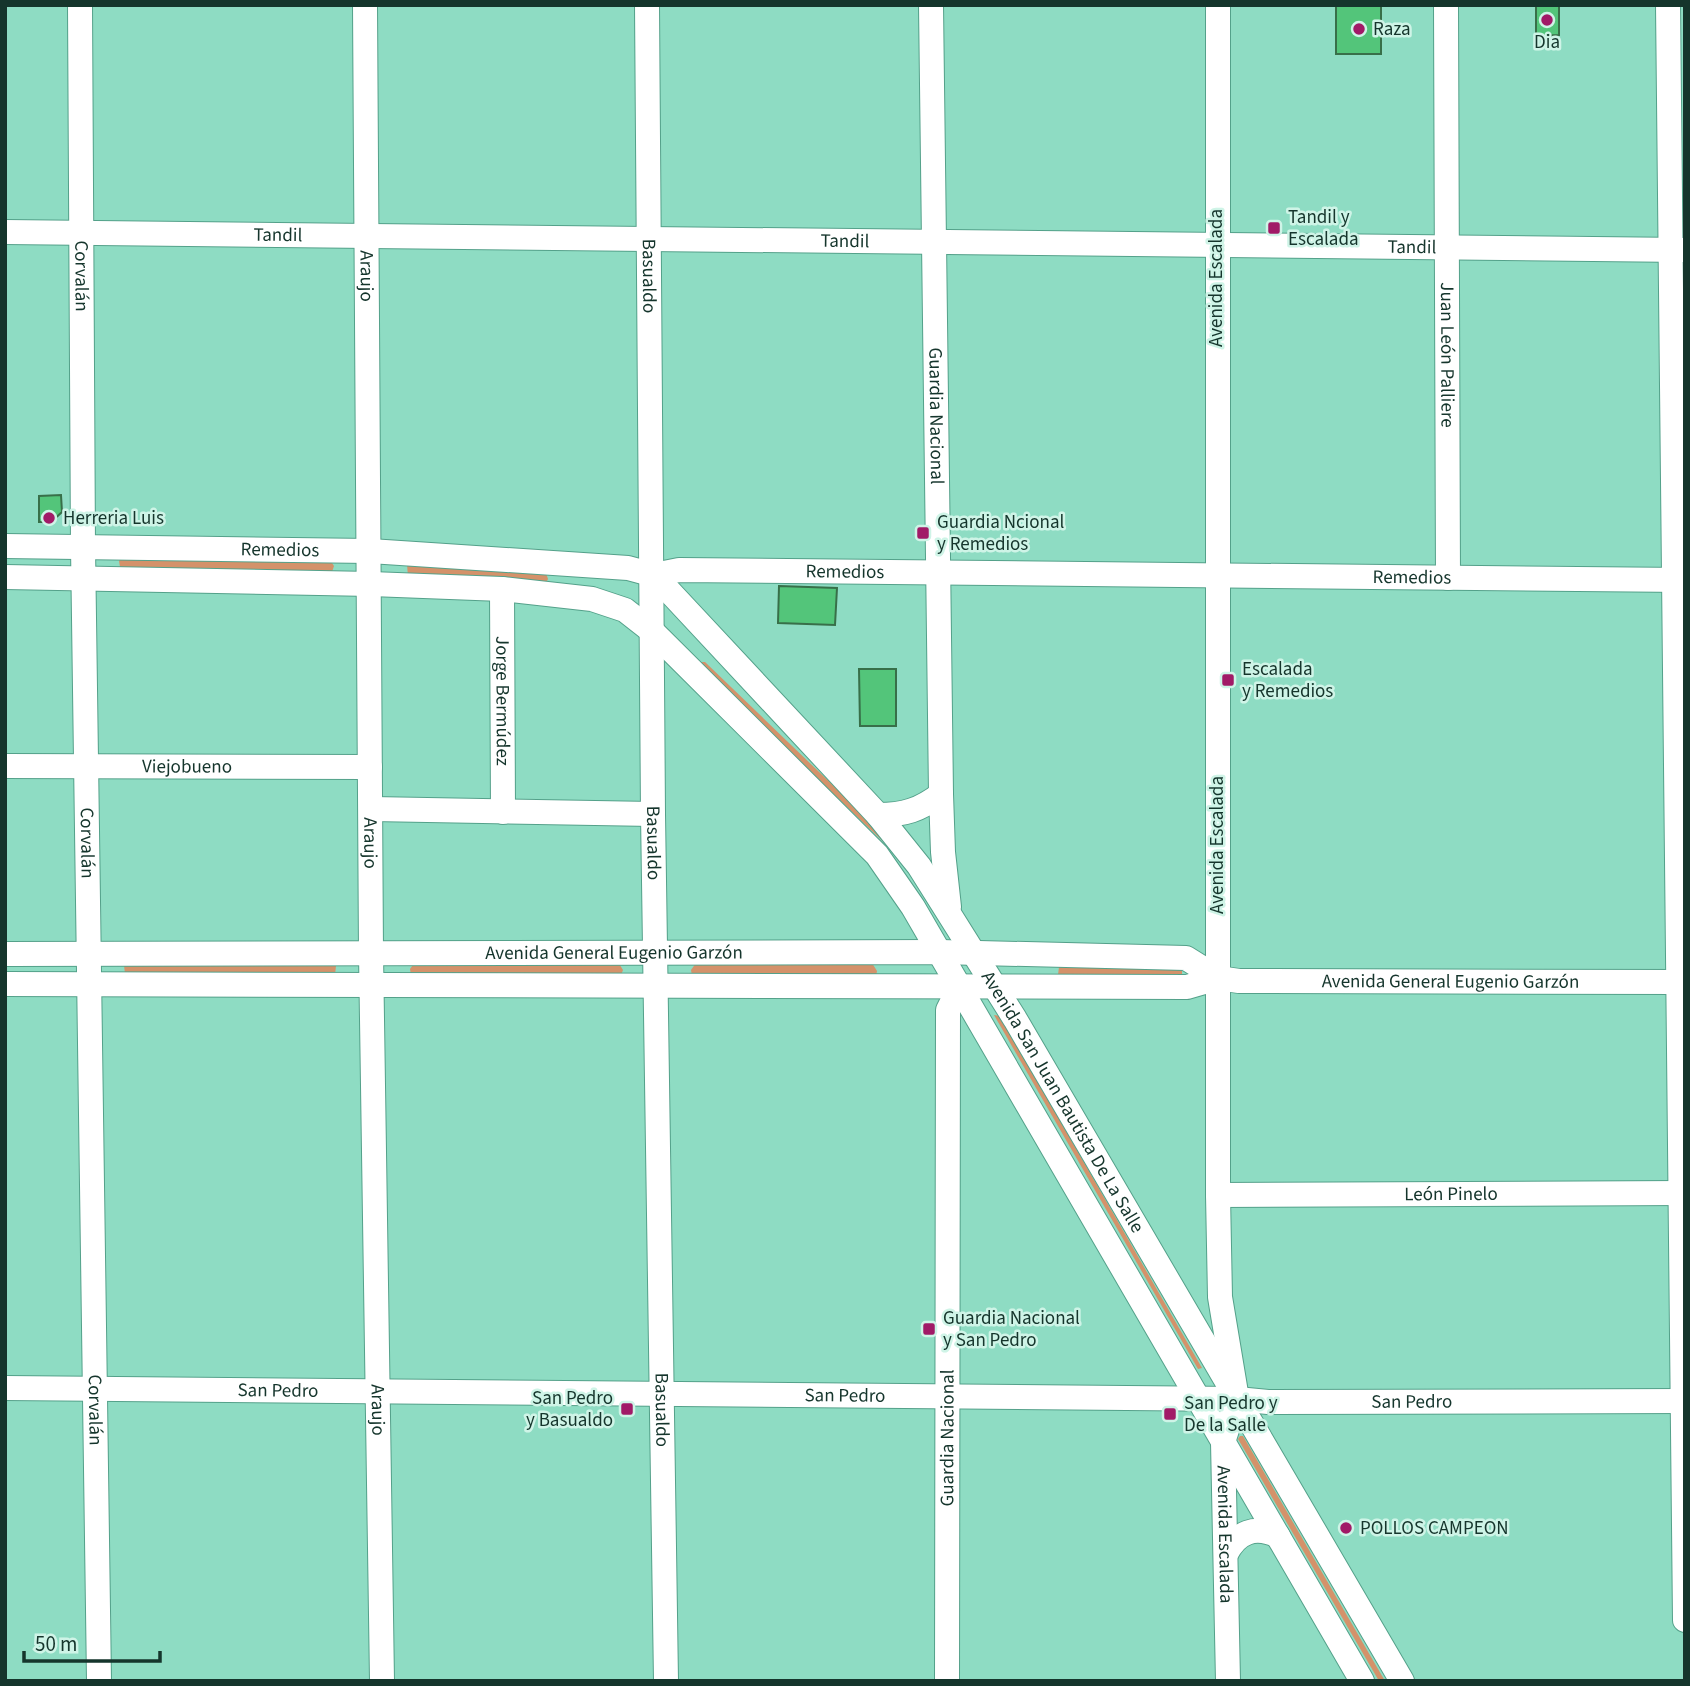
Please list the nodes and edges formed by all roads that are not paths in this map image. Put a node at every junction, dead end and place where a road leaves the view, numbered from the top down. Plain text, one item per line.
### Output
1 (80, 5) edge
2 (365, 5) edge
3 (647, 5) edge
4 (931, 5) edge
5 (1218, 5) edge
6 (1446, 5) edge
7 (1668, 5) edge
8 (5, 232) edge
9 (84, 232) junction
10 (366, 234) junction
11 (649, 239) junction
12 (934, 242) junction
13 (1216, 246) junction
14 (1447, 246) junction
15 (1678, 250) edge
16 (5, 546) edge
17 (83, 547) junction
18 (370, 551) junction
19 (937, 573) junction
20 (654, 575) junction
21 (5, 577) edge
22 (84, 578) junction
23 (1216, 578) junction
24 (1448, 579) junction
25 (1679, 580) edge
26 (371, 584) junction
27 (502, 589) junction
28 (653, 632) junction
29 (5, 765) edge
30 (87, 765) junction
31 (370, 767) junction
32 (941, 794) junction
33 (372, 809) junction
34 (503, 812) junction
35 (653, 814) junction
36 (878, 815) junction
37 (951, 917) junction
38 (940, 951) junction
39 (371, 953) junction
40 (657, 953) junction
41 (5, 954) edge
42 (974, 954) junction
43 (89, 955) junction
44 (1218, 978) junction
45 (1681, 982) edge
46 (5, 984) edge
47 (89, 984) junction
48 (372, 984) junction
49 (657, 985) junction
50 (960, 986) junction
51 (994, 987) junction
52 (1682, 1193) edge
53 (1218, 1195) junction
54 (5, 1388) edge
55 (95, 1389) junction
56 (379, 1391) junction
57 (663, 1395) junction
58 (947, 1397) junction
59 (1199, 1399) junction
60 (1237, 1399) junction
61 (1684, 1401) edge
62 (1223, 1442) junction
63 (1278, 1536) junction
64 (1226, 1554) junction
65 (1685, 1620) edge
66 (99, 1681) edge
67 (382, 1681) edge
68 (666, 1681) edge
69 (947, 1681) edge
70 (1228, 1681) edge
71 (1362, 1681) edge
72 (1402, 1681) edge

1 - 9 street, Corvalán
2 - 10 street, Araujo
3 - 11 street, Basualdo
4 - 12 street, Guardia Nacional
5 - 13 street, Avenida Escalada
6 - 14 street, Juan León Palliere
7 - 15 street
8 - 9 street, Tandil
9 - 10 street, Tandil
9 - 17 street, Corvalán
10 - 11 street, Tandil
10 - 18 street, Araujo
11 - 12 street, Tandil
11 - 20 street, Basualdo
12 - 13 street, Tandil
12 - 19 street, Guardia Nacional
13 - 14 street, Tandil
13 - 23 street, Avenida Escalada
14 - 15 street, Tandil
14 - 24 street, Juan León Palliere
15 - 25 street
16 - 17 street, Remedios
17 - 18 street, Remedios
17 - 22 street, Corvalán
18 - 20 street, Remedios
18 - 26 street, Araujo
19 - 20 street, Remedios
19 - 23 street, Remedios
19 - 32 street, Guardia Nacional
20 - 28 street, Basualdo
20 - 36 street, Avenida San Juan Bautista De La Salle
21 - 22 street, Remedios
22 - 26 street, Remedios
22 - 30 street, Corvalán
23 - 24 street, Remedios
23 - 44 street, Avenida Escalada
24 - 25 street, Remedios
25 - 45 street
26 - 27 street, Remedios
26 - 31 street, Araujo
27 - 28 street, Remedios
27 - 34 street, Jorge Bermúdez
28 - 35 street, Basualdo
28 - 38 street, Avenida San Juan Bautista De La Salle
29 - 30 street, Viejobueno
30 - 31 street, Viejobueno
30 - 43 street, Corvalán
31 - 33 street, Araujo
32 - 36 street
32 - 37 street, Guardia Nacional
33 - 34 street
33 - 39 street, Araujo
34 - 35 street
35 - 40 street, Basualdo
36 - 37 street, Avenida San Juan Bautista De La Salle
37 - 38 street, Guardia Nacional
37 - 42 street, Avenida San Juan Bautista De La Salle
38 - 40 street, Avenida General Eugenio Garzón
38 - 42 street, Avenida General Eugenio Garzón
38 - 50 street, Avenida San Juan Bautista De La Salle
39 - 40 street, Avenida General Eugenio Garzón
39 - 43 street, Avenida General Eugenio Garzón
39 - 48 street, Araujo
40 - 49 street, Basualdo
41 - 43 street, Avenida General Eugenio Garzón
42 - 44 street, Avenida General Eugenio Garzón
42 - 51 street, Avenida San Juan Bautista De La Salle
43 - 47 street, Corvalán
44 - 45 street, Avenida General Eugenio Garzón
44 - 51 street, Avenida General Eugenio Garzón
44 - 53 street, Avenida Escalada
45 - 52 street
46 - 47 street, Avenida General Eugenio Garzón
47 - 48 street, Avenida General Eugenio Garzón
47 - 55 street, Corvalán
48 - 49 street, Avenida General Eugenio Garzón
48 - 56 street, Araujo
49 - 50 street, Avenida General Eugenio Garzón
49 - 57 street, Basualdo
50 - 51 street, Avenida General Eugenio Garzón
50 - 58 street, Guardia Nacional
50 - 59 street, Avenida San Juan Bautista De La Salle
51 - 60 street, Avenida San Juan Bautista De La Salle
52 - 53 street, León Pinelo
52 - 61 street
53 - 60 street, Avenida Escalada
54 - 55 street, San Pedro
55 - 56 street, San Pedro
55 - 66 street, Corvalán
56 - 57 street, San Pedro
56 - 67 street, Araujo
57 - 58 street, San Pedro
57 - 68 street, Basualdo
58 - 59 street, San Pedro
58 - 69 street, Guardia Nacional
59 - 60 street, San Pedro
59 - 62 street, Avenida San Juan Bautista De La Salle
60 - 61 street, San Pedro
60 - 62 street, Avenida Escalada
60 - 72 street, Avenida San Juan Bautista De La Salle
61 - 65 street
62 - 63 street, Avenida San Juan Bautista De La Salle
62 - 64 street, Avenida Escalada
63 - 64 street
63 - 71 street, Avenida San Juan Bautista De La Salle
64 - 70 street, Avenida Escalada

